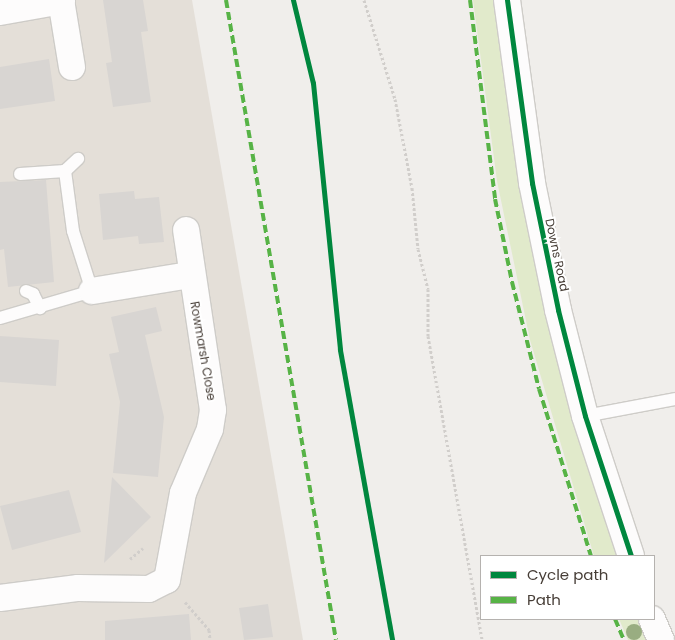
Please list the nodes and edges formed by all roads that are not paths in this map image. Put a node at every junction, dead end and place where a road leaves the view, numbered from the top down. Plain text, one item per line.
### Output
1 (507, 0) edge
2 (61, 1) edge
3 (0, 12) edge
4 (72, 67) dead end
5 (78, 159) dead end
6 (65, 171) junction
7 (20, 174) dead end
8 (186, 230) dead end
9 (190, 275) junction
10 (26, 291) dead end
11 (92, 291) junction
12 (40, 308) junction
13 (1, 315) edge
14 (675, 399) edge
15 (585, 416) junction
16 (630, 555) edge
17 (0, 598) edge
18 (652, 620) edge
19 (661, 640) edge

1 - 15 street, Downs Road
2 - 3 street
2 - 4 street
5 - 6 lane
6 - 7 lane
6 - 11 lane
8 - 9 street, Rowmarsh Close
9 - 11 street
9 - 17 street, Rowmarsh Close
10 - 12 lane
11 - 12 lane
12 - 13 lane
14 - 15 lane
15 - 16 street, Downs Road
18 - 19 street

